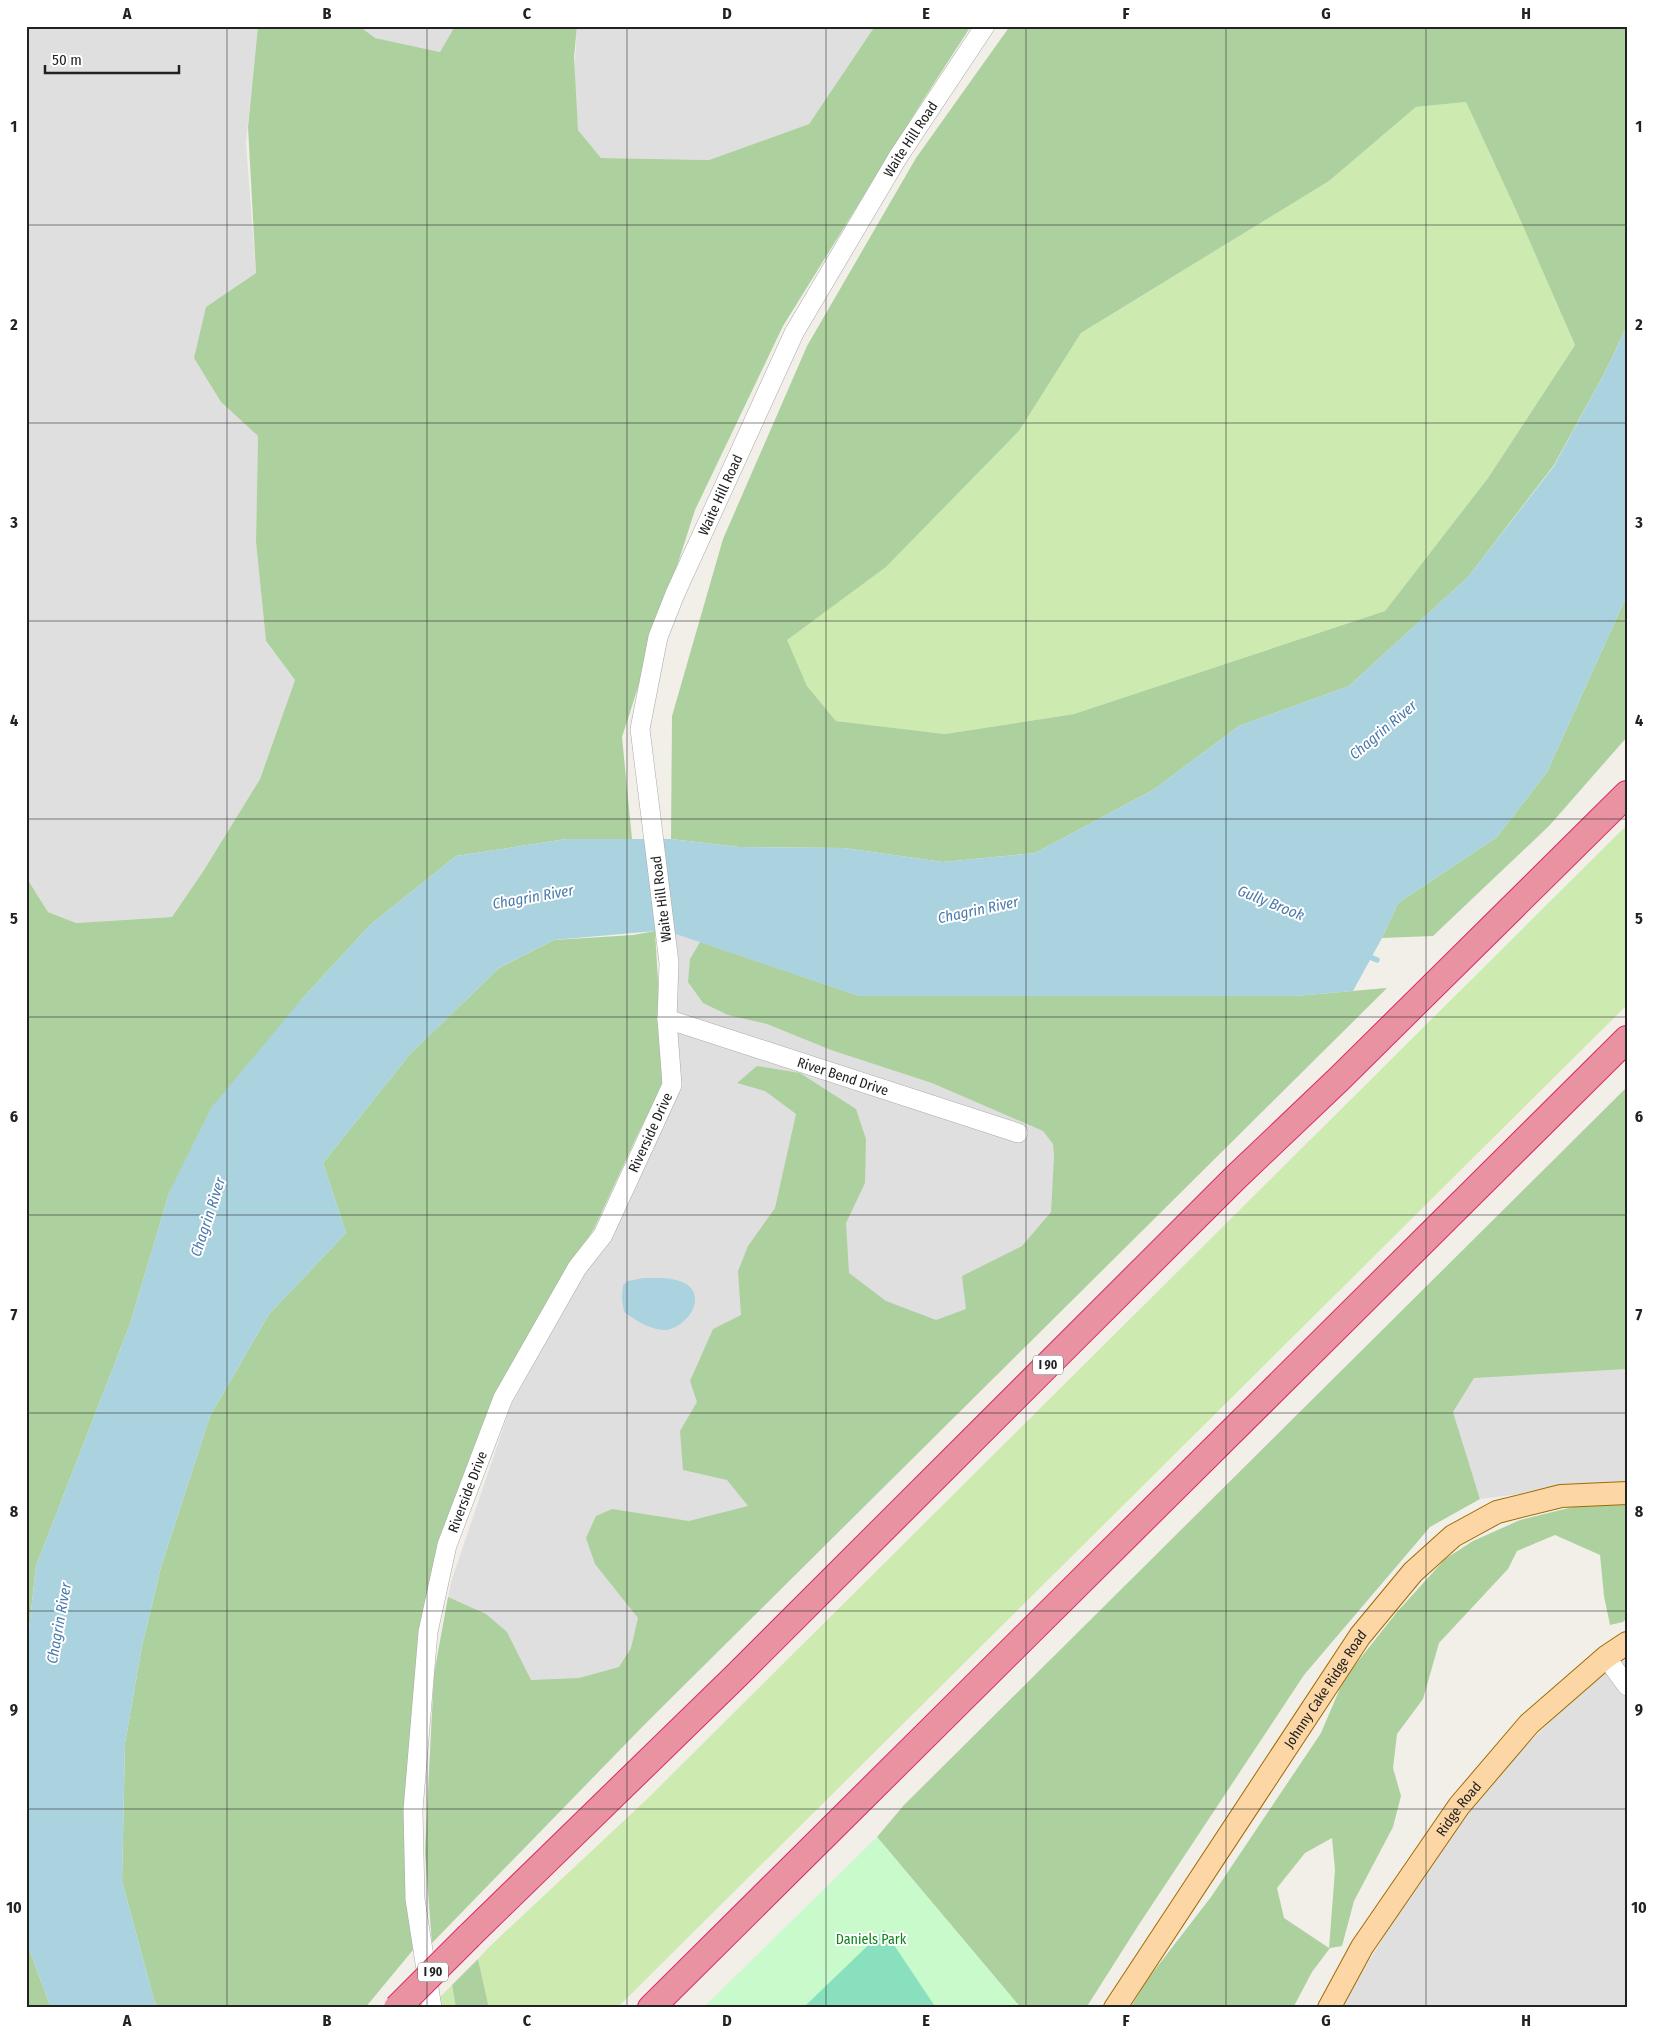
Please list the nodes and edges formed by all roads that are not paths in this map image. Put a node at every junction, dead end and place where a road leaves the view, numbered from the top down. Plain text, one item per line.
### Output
1 (985, 26) edge
2 (1627, 794) edge
3 (667, 1018) junction
4 (1627, 1039) edge
5 (1018, 1133) dead end
6 (1627, 1493) edge
7 (1627, 1643) edge
8 (1606, 1657) junction
9 (1627, 1686) edge
10 (397, 2008) edge
11 (432, 2008) edge
12 (651, 2008) edge
13 (1115, 2008) edge
14 (1329, 2008) edge

1 - 3 street, Waite Hill Road
2 - 10 highway, I 90, bridge
3 - 5 street, River Bend Drive
3 - 11 street, Riverside Drive
4 - 12 highway
6 - 13 main road, Johnny Cake Ridge Road
7 - 8 main road, Ridge Road
8 - 9 street
8 - 14 main road, Ridge Road

